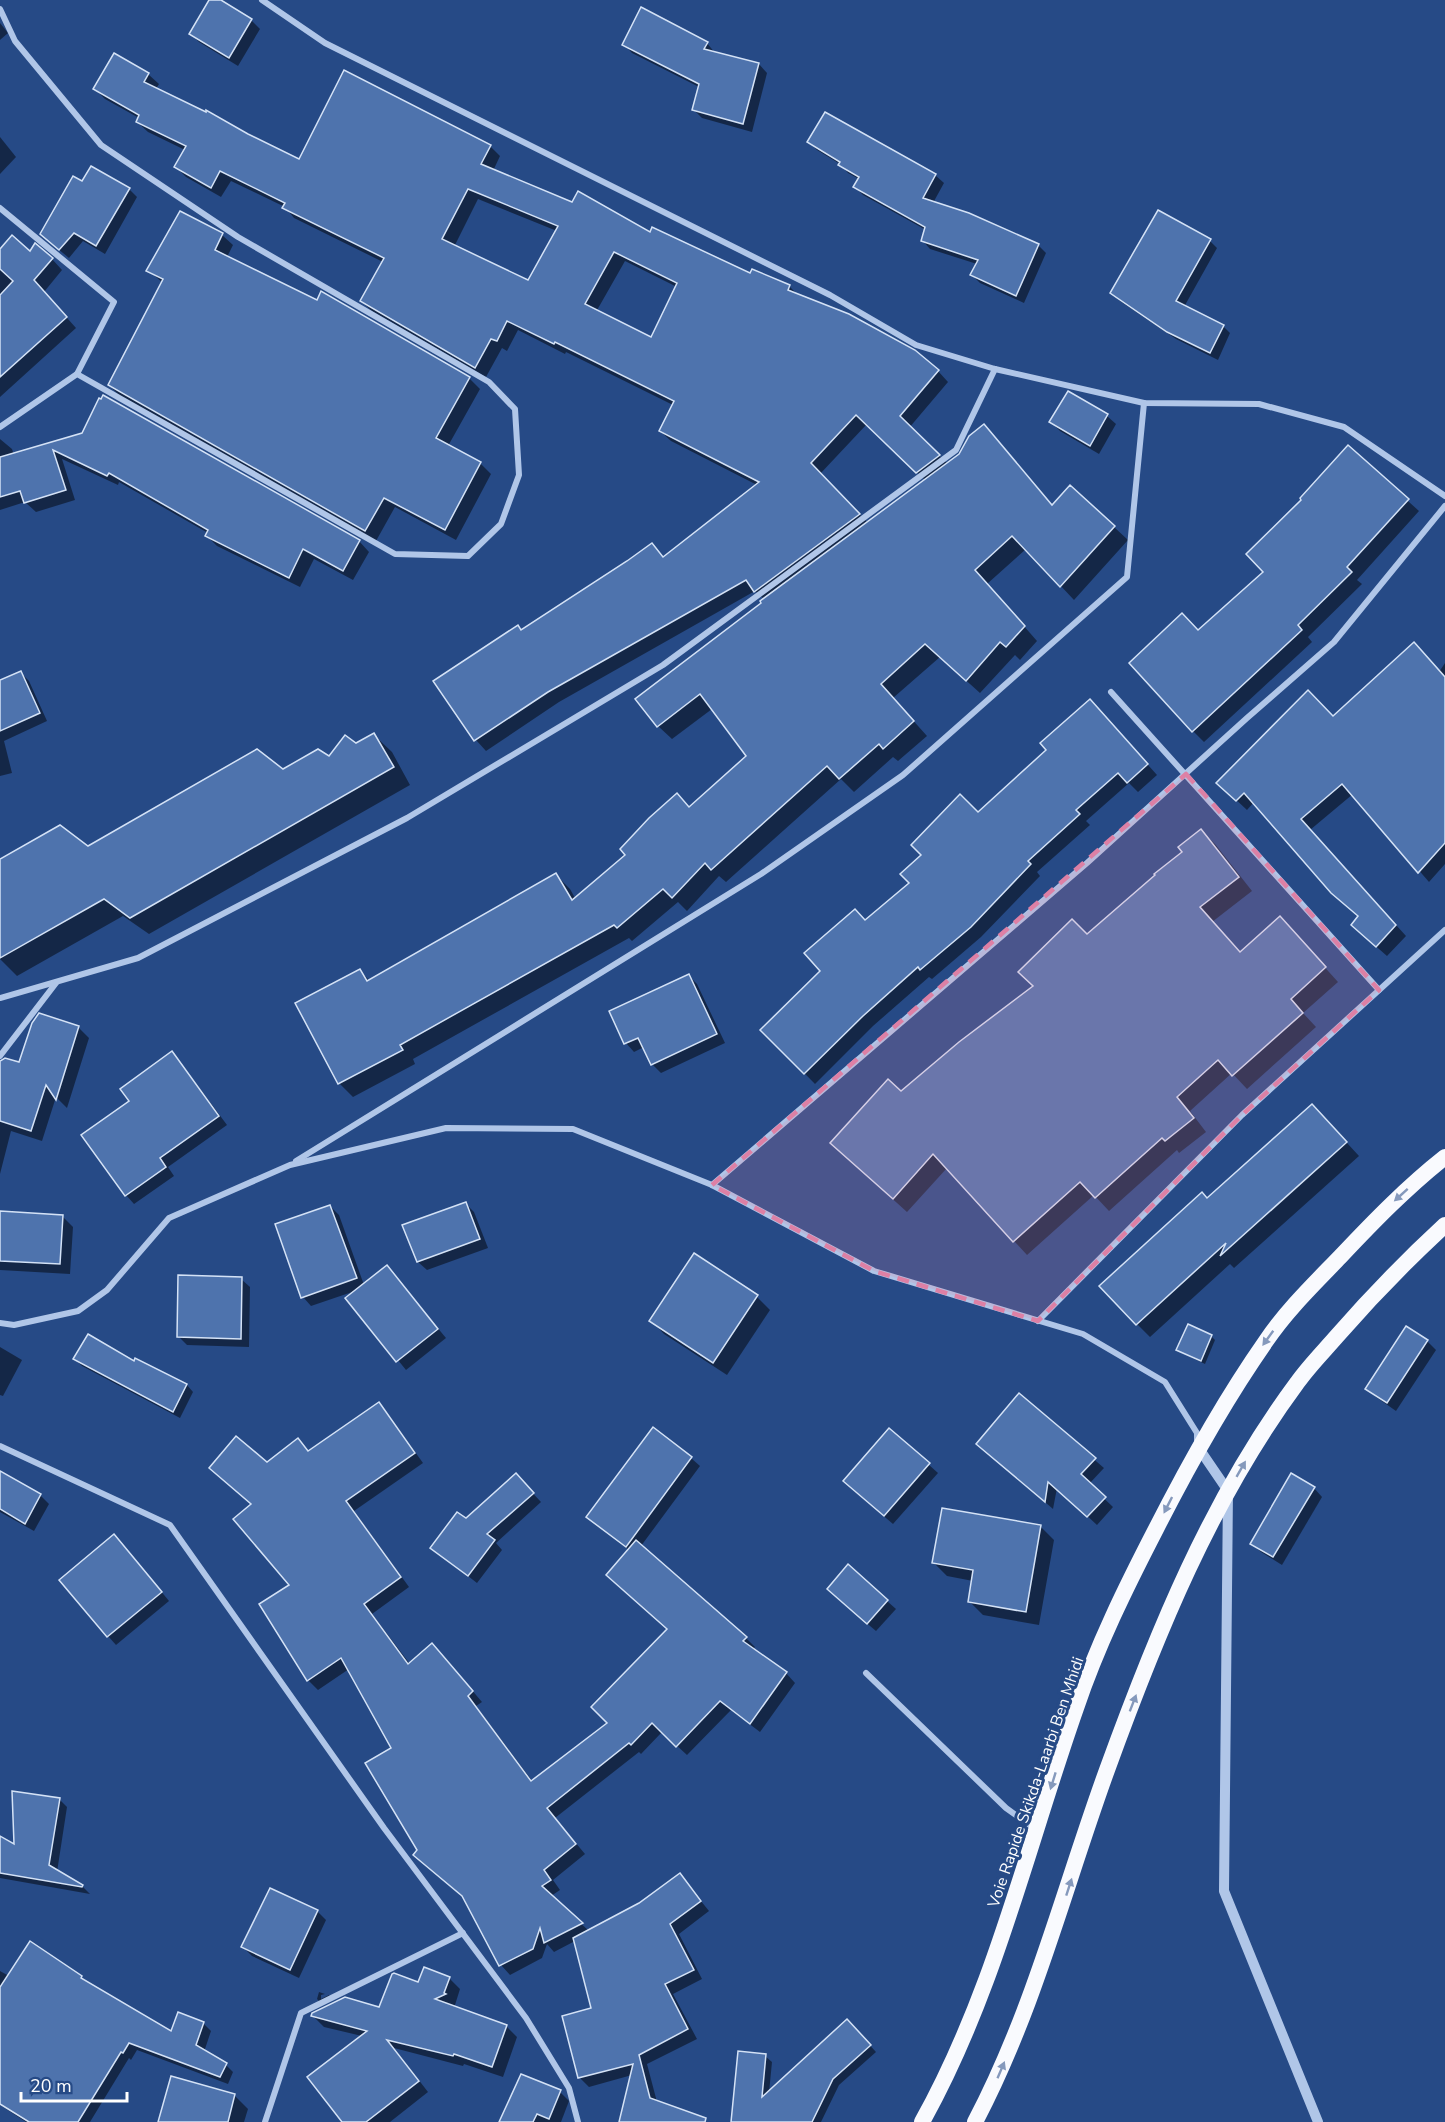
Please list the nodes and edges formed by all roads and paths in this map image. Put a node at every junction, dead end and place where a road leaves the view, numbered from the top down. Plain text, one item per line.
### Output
1 (262, 0) edge
2 (0, 9) edge
3 (0, 208) edge
4 (995, 369) junction
5 (77, 374) junction
6 (1144, 403) junction
7 (0, 427) edge
8 (1445, 496) edge
9 (1445, 506) edge
10 (1112, 692) dead end
11 (1186, 774) junction
12 (1445, 930) edge
13 (56, 982) junction
14 (1379, 990) junction
15 (0, 998) edge
16 (0, 1056) edge
17 (1445, 1156) edge
18 (290, 1164) junction
19 (712, 1185) junction
20 (1445, 1225) edge
21 (1038, 1321) junction
22 (0, 1323) edge
23 (0, 1446) edge
24 (1198, 1447) junction
25 (1228, 1491) junction
26 (866, 1673) dead end
27 (1037, 1830) junction
28 (463, 1933) junction
29 (265, 2122) edge
30 (578, 2122) edge
31 (922, 2122) edge
32 (975, 2122) edge
33 (1318, 2122) edge

1 - 4 street
2 - 5 street
3 - 5 street
4 - 6 street
4 - 13 street
5 - 7 street
6 - 8 street
6 - 18 street
9 - 11 street
10 - 11 street
11 - 14 street
11 - 19 street
12 - 14 street
13 - 15 street
13 - 16 street
14 - 21 street
17 -> 24 highway, Voie Rapide Skikda-Laarbi Ben Mhidi
18 - 19 street
18 - 22 street
19 - 21 street
25 -> 20 highway
21 - 24 street
23 - 28 street
24 - 25 street
24 -> 27 highway, Voie Rapide Skikda-Laarbi Ben Mhidi
32 -> 25 highway
25 - 33 street
26 - 27 street
27 - 31 highway, Voie Rapide Skikda-Laarbi Ben Mhidi
28 - 29 street
28 - 30 street

